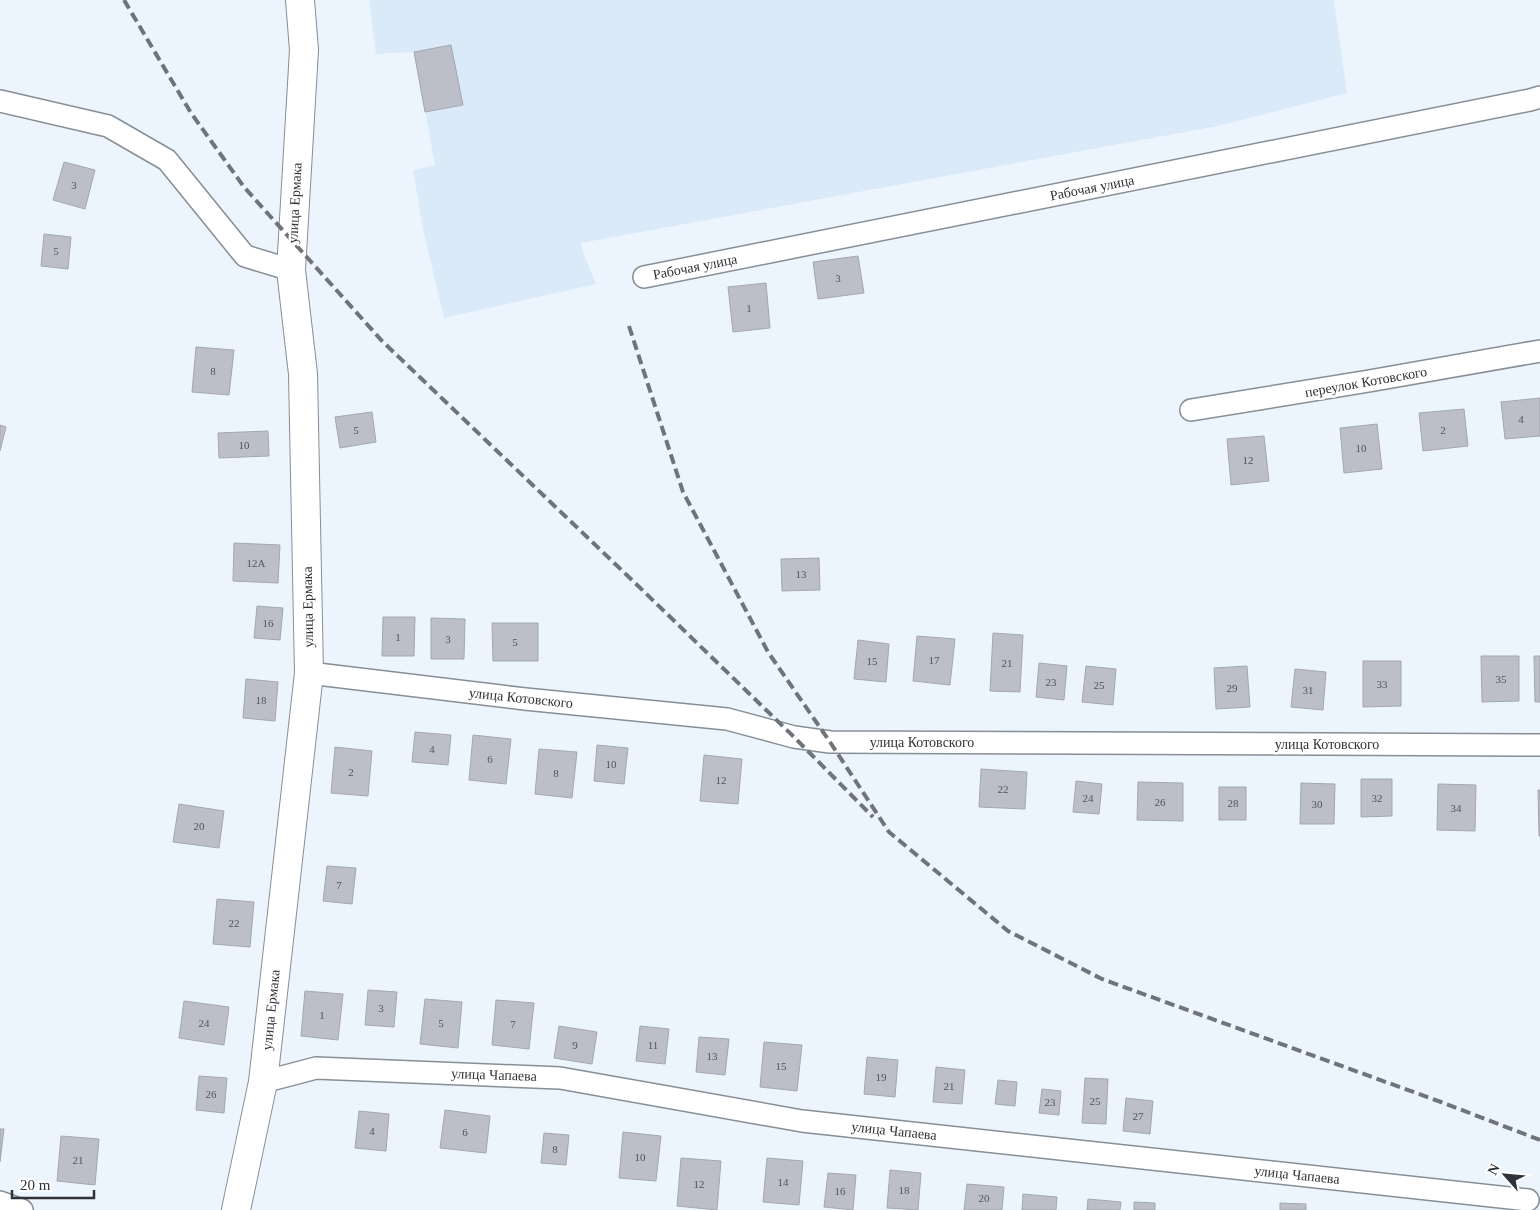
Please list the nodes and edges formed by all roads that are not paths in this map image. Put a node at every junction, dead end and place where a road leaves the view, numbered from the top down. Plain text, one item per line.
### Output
1 (300, 0) edge
2 (1540, 97) edge
3 (0, 101) edge
4 (291, 270) junction
5 (644, 277) dead end
6 (1540, 351) edge
7 (1191, 410) dead end
8 (309, 673) junction
9 (1540, 744) edge
10 (263, 1082) junction
11 (1528, 1200) dead end
12 (0, 1202) edge
13 (22, 1210) edge
14 (236, 1210) edge

1 - 4 street, улица Ермака
2 - 5 street, Рабочая улица
3 - 4 street
4 - 8 street, улица Ермака
6 - 7 street, переулок Котовского
8 - 9 street, улица Котовского
8 - 10 street, улица Ермака
10 - 11 street, улица Чапаева
10 - 14 street, улица Ермака
12 - 13 street

